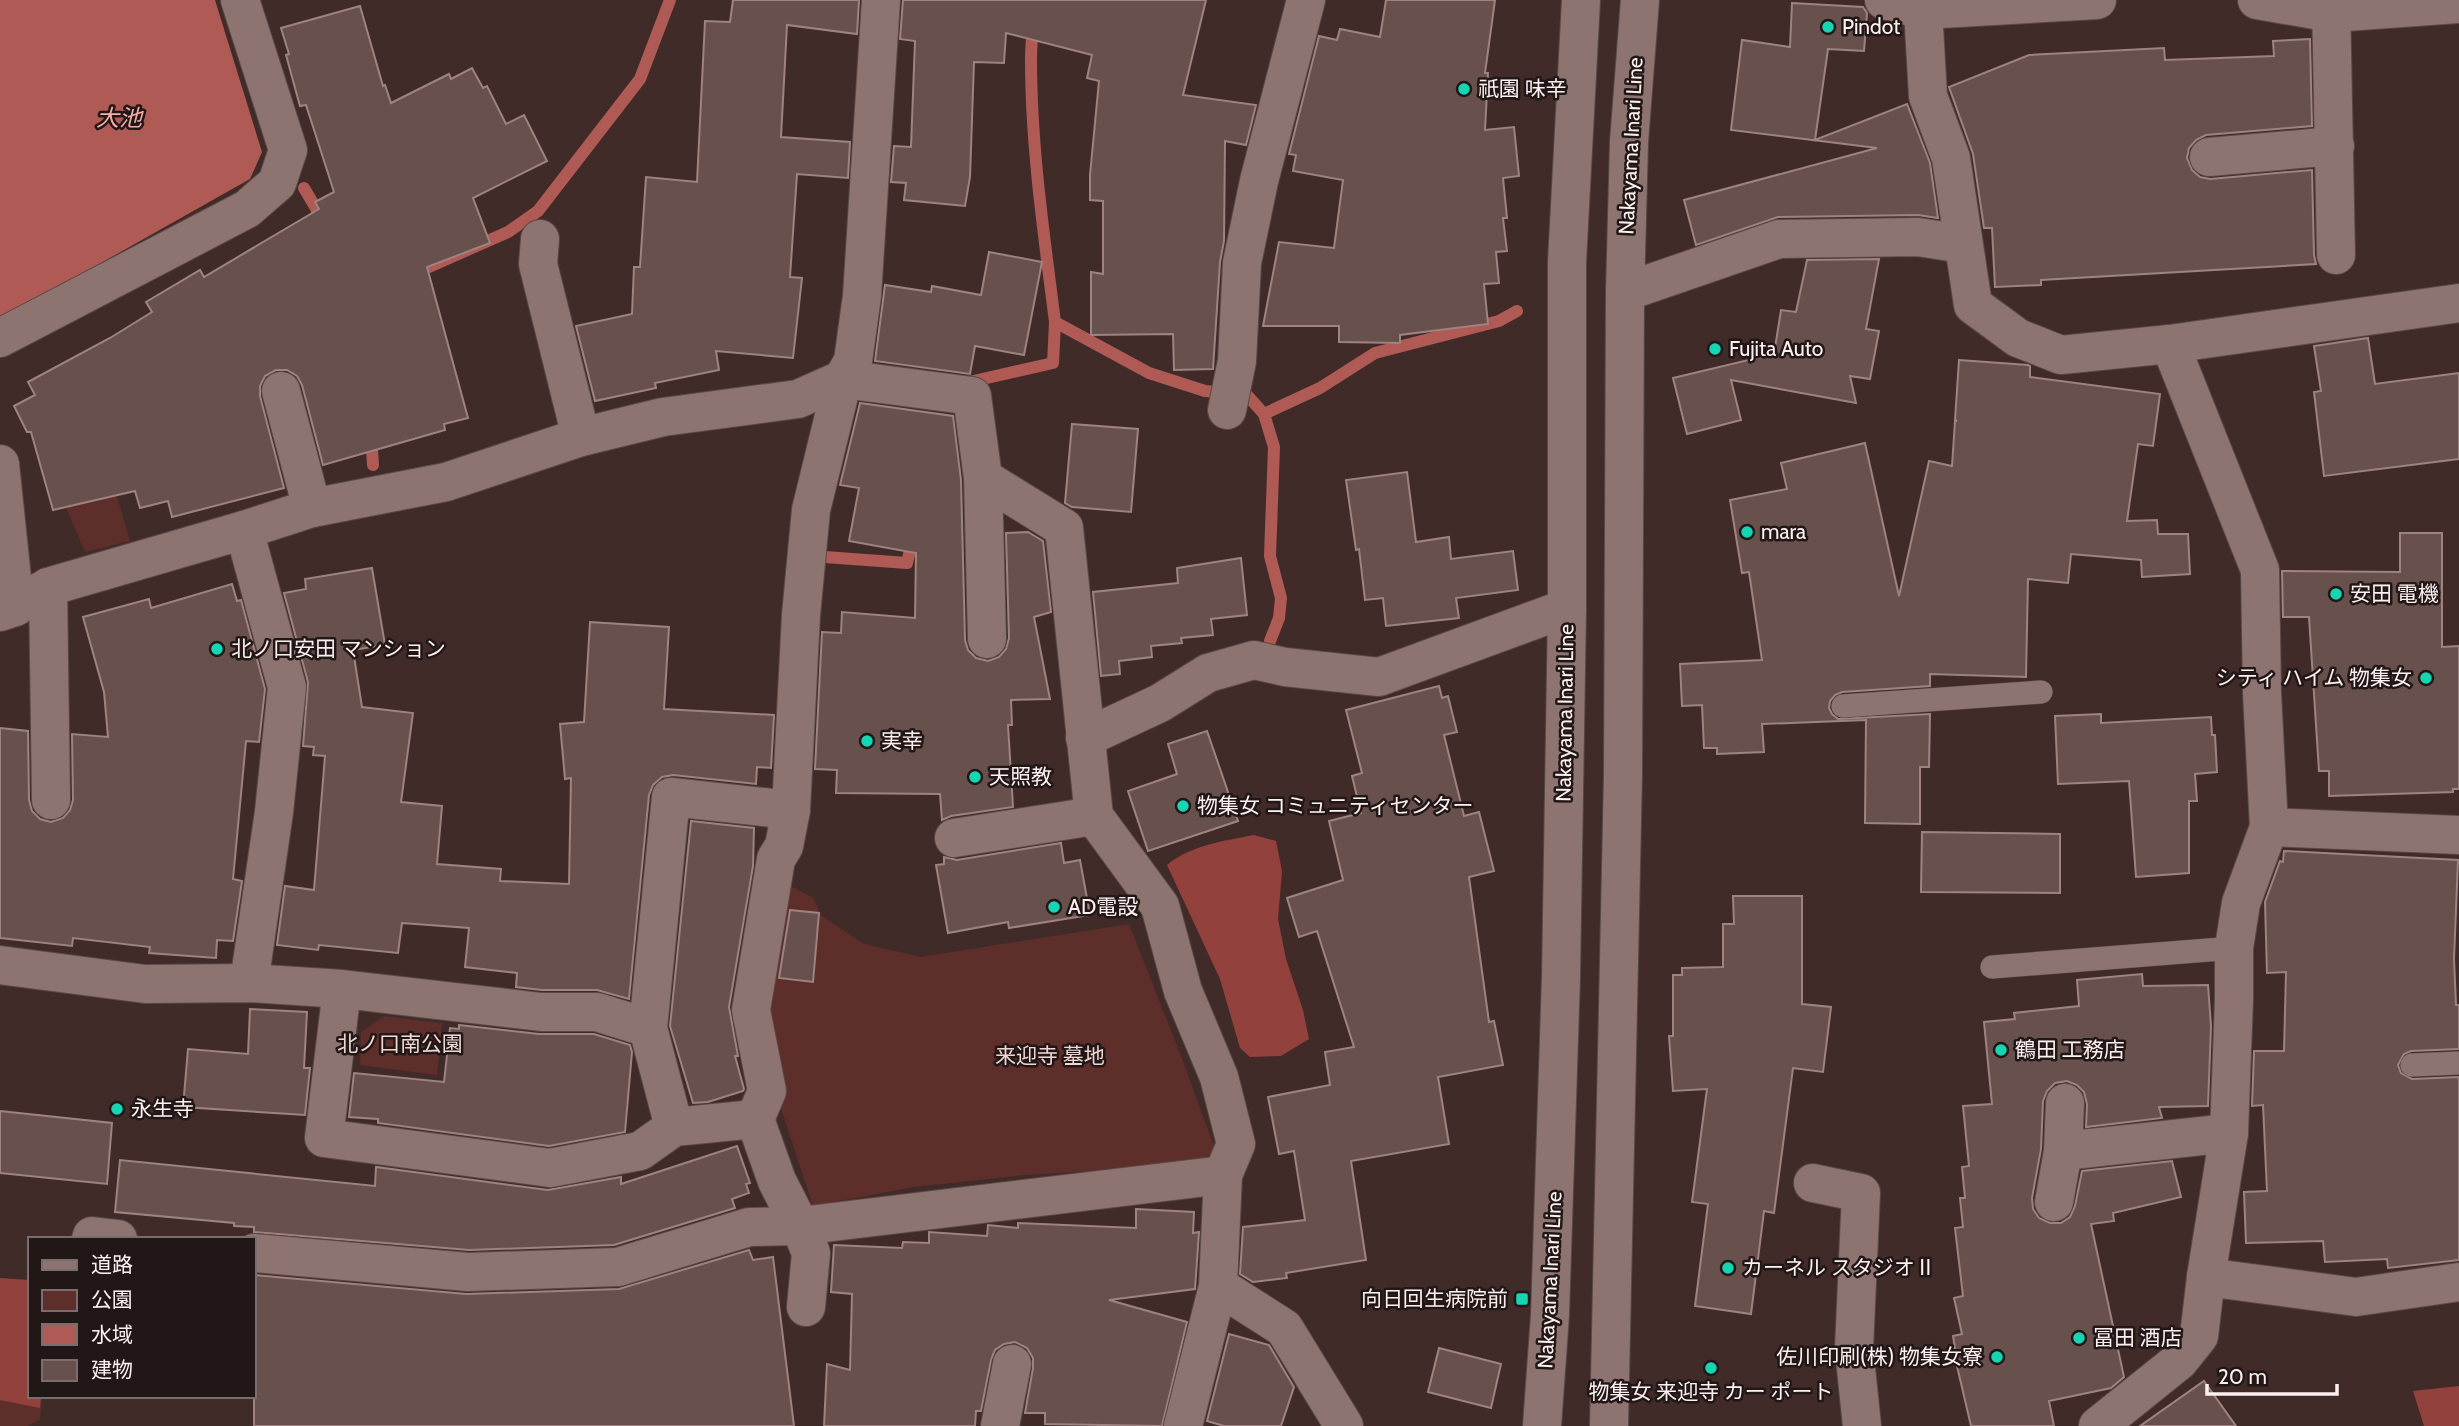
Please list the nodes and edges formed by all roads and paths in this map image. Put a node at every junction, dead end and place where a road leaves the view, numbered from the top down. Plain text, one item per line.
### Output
1 (240, 0) edge
2 (881, 0) edge
3 (1306, 0) edge
4 (1581, 0) edge
5 (1640, 0) edge
6 (1884, 0) edge
7 (2097, 0) edge
8 (2257, 0) edge
9 (2459, 4) edge
10 (1920, 5) edge
11 (2332, 7) edge
12 (2335, 146) junction
13 (2209, 157) dead end
14 (540, 239) dead end
15 (1963, 244) junction
16 (2336, 255) dead end
17 (1625, 292) junction
18 (2459, 303) edge
19 (0, 338) edge
20 (2170, 344) junction
21 (843, 379) junction
22 (281, 391) dead end
23 (1227, 410) dead end
24 (581, 437) junction
25 (0, 464) edge
26 (983, 478) junction
27 (312, 508) junction
28 (244, 530) junction
29 (48, 587) junction
30 (1567, 608) junction
31 (8, 610) edge
32 (987, 639) dead end
33 (2041, 692) dead end
34 (1843, 706) dead end
35 (1084, 738) junction
36 (51, 800) dead end
37 (790, 810) junction
38 (1094, 816) junction
39 (2269, 827) junction
40 (2459, 835) edge
41 (954, 838) dead end
42 (2234, 948) junction
43 (0, 965) edge
44 (1992, 967) dead end
45 (249, 982) junction
46 (342, 989) junction
47 (648, 1028) junction
48 (2459, 1063) edge
49 (2412, 1065) dead end
50 (2065, 1103) dead end
51 (755, 1119) junction
52 (674, 1128) junction
53 (2229, 1133) junction
54 (2063, 1152) junction
55 (1223, 1175) junction
56 (1813, 1182) dead end
57 (2054, 1202) dead end
58 (800, 1226) junction
59 (256, 1253) edge
60 (2206, 1277) junction
61 (2459, 1282) edge
62 (1218, 1286) junction
63 (806, 1307) dead end
64 (1012, 1364) dead end
65 (1000, 1426) edge
66 (1183, 1426) edge
67 (1344, 1426) edge
68 (1542, 1426) edge
69 (1609, 1426) edge
70 (1862, 1426) edge
71 (2098, 1426) edge

1 - 19 street
2 - 21 street
3 - 23 street
4 - 30 street, Nakayama Inari Line
5 - 17 street, Nakayama Inari Line
6 - 10 street
7 - 10 street
8 - 11 street
9 - 11 street
10 - 15 street
11 - 12 street
12 - 13 street
12 - 16 street
14 - 24 street
15 - 17 street
15 - 20 street
17 - 69 street, Nakayama Inari Line
18 - 20 street
20 - 39 street
21 - 24 street
21 - 26 street
21 - 37 street
22 - 27 street
24 - 27 street
25 - 31 street
26 - 32 street
26 - 35 street
27 - 28 street
28 - 29 street
28 - 45 street
29 - 31 street
29 - 36 street
30 - 35 street
30 - 68 street, Nakayama Inari Line
33 - 34 lane
35 - 38 street
37 - 47 street
37 - 51 street
38 - 41 street
38 - 55 street
39 - 40 street
39 - 42 street
42 - 44 lane
42 - 53 street
43 - 45 street
45 - 46 street
46 - 47 street
46 - 52 street
47 - 52 street
48 - 49 lane
50 - 54 street
51 - 52 street
51 - 58 street
53 - 54 street
53 - 60 street
54 - 57 street
55 - 58 street
55 - 62 street
56 - 70 street
58 - 59 street
58 - 63 street
60 - 61 street
60 - 71 street
62 - 66 street
62 - 67 street
64 - 65 street

